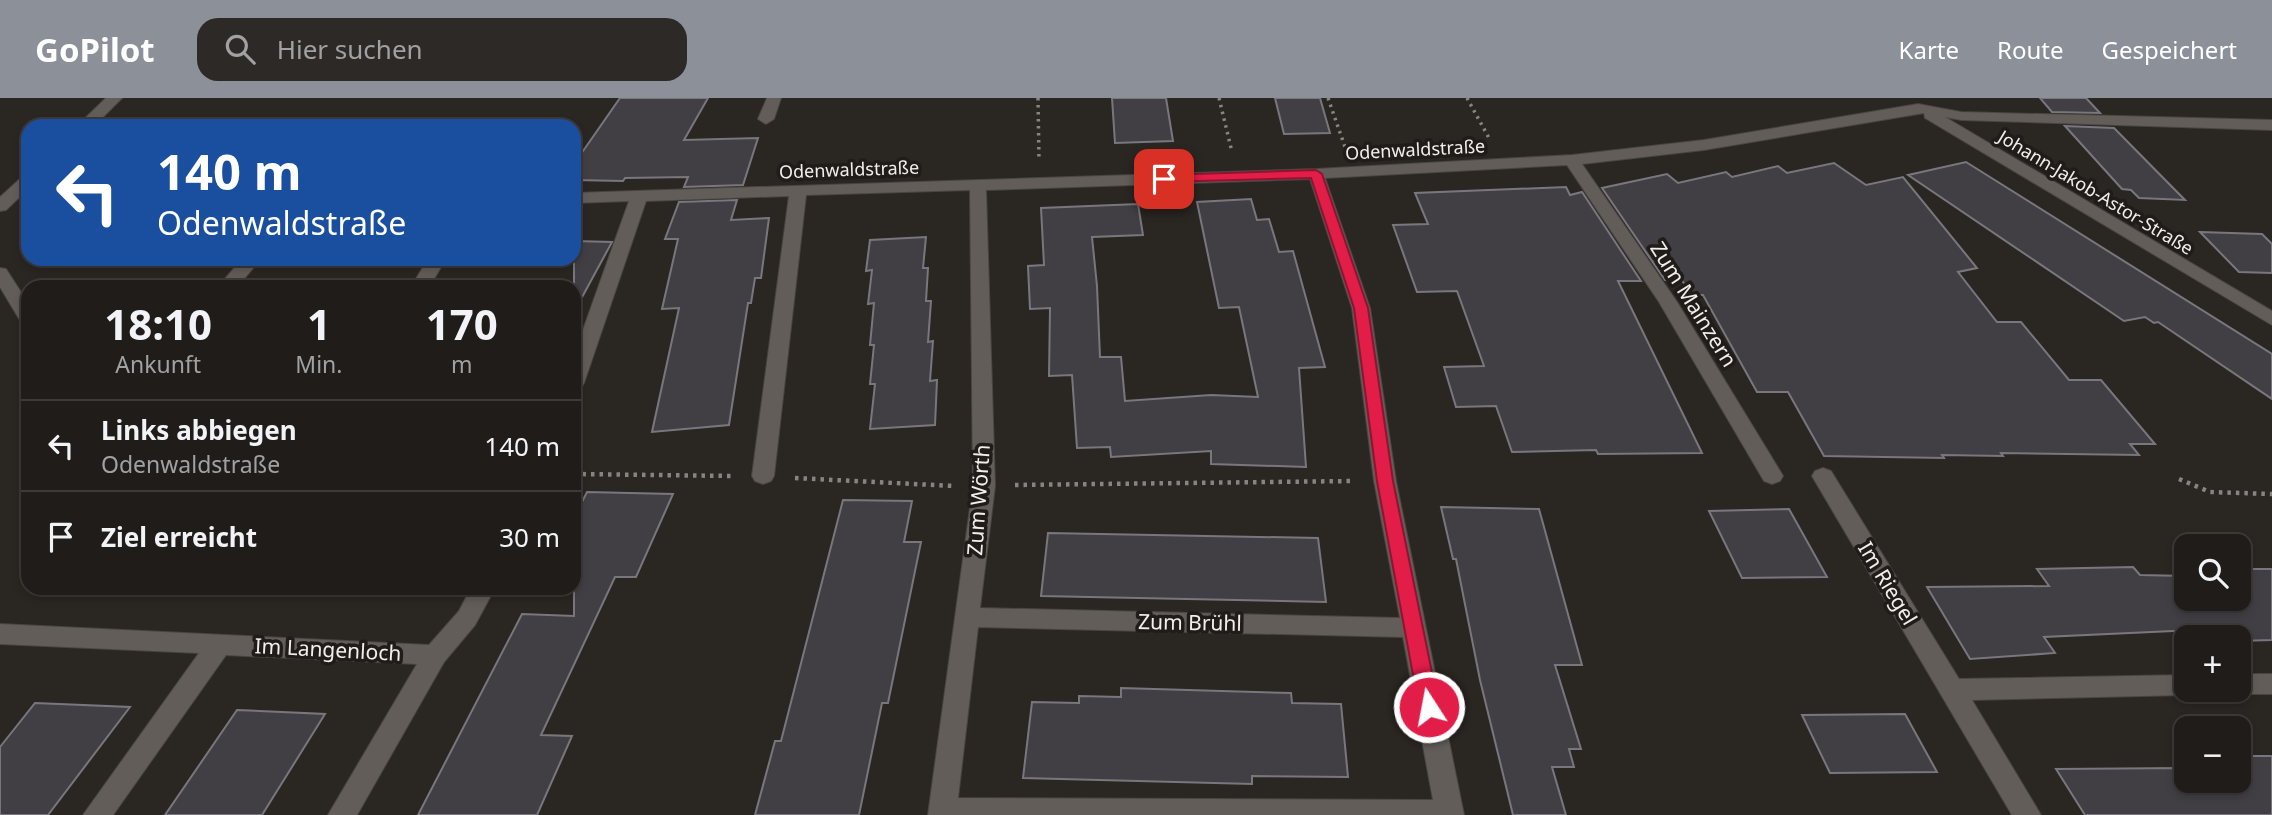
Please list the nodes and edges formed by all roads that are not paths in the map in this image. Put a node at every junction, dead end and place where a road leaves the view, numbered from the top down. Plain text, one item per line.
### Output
1 (115, 98) edge
2 (774, 98) edge
3 (1901, 98) edge
4 (1918, 108) junction
5 (92, 119) edge
6 (765, 119) dead end
7 (2272, 125) edge
8 (1572, 160) junction
9 (1316, 174) junction
10 (978, 184) junction
11 (798, 190) junction
12 (7, 194) edge
13 (639, 196) junction
14 (581, 198) edge
15 (21, 205) edge
16 (0, 206) edge
17 (245, 266) edge
18 (0, 273) edge
19 (233, 280) edge
20 (2234, 297) junction
21 (2272, 298) edge
22 (21, 307) edge
23 (2272, 319) edge
24 (581, 363) edge
25 (763, 476) dead end
26 (1772, 476) dead end
27 (1823, 476) dead end
28 (479, 595) edge
29 (967, 617) junction
30 (1413, 628) junction
31 (4, 639) edge
32 (220, 643) junction
33 (435, 655) junction
34 (2251, 684) edge
35 (2272, 684) edge
36 (2174, 685) edge
37 (1952, 690) junction
38 (942, 812) edge
39 (1450, 813) edge
40 (97, 815) edge
41 (342, 815) edge
42 (2027, 815) edge

1 - 5 street
2 - 6 street
3 - 4 street, Johann-Jakob-Astor-Straße
4 - 7 street
4 - 8 street, Odenwaldstraße
4 - 20 street, Johann-Jakob-Astor-Straße
8 - 9 street, Odenwaldstraße
8 - 26 street, Zum Mainzern
9 - 10 street, Odenwaldstraße
9 - 30 street
10 - 11 street, Odenwaldstraße
10 - 29 street, Zum Wörth
11 - 13 street, Odenwaldstraße
11 - 25 street
12 - 16 street
13 - 14 street, Odenwaldstraße
13 - 24 street
15 - 16 street
17 - 19 street
18 - 22 street
20 - 21 street
20 - 23 street, Johann-Jakob-Astor-Straße
27 - 37 street, Im Riegel
28 - 33 street, Im Langenloch
29 - 30 street, Zum Brühl
29 - 38 street, Zum Wörth
30 - 39 street
31 - 32 street, Im Langenloch
32 - 33 street, Im Langenloch
32 - 40 street
33 - 41 street, Im Langenloch
34 - 35 street
36 - 37 street
37 - 42 street, Im Riegel
38 - 39 street

